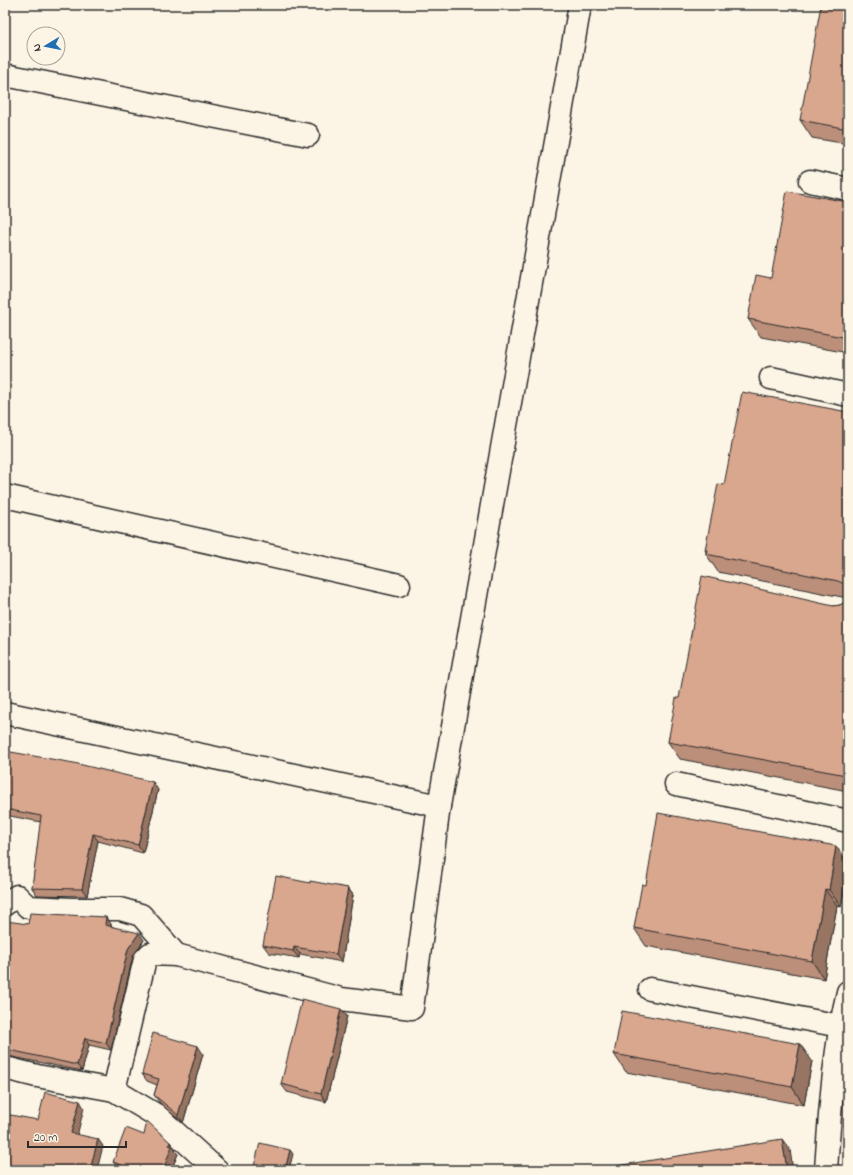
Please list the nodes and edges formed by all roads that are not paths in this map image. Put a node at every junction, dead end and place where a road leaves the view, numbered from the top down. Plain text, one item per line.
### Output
1 (580, 5) edge
2 (5, 75) edge
3 (308, 134) dead end
4 (810, 181) dead end
5 (848, 189) edge
6 (771, 378) dead end
7 (848, 395) edge
8 (5, 496) edge
9 (399, 585) dead end
10 (5, 714) edge
11 (676, 784) dead end
12 (439, 806) junction
13 (848, 821) edge
14 (5, 904) edge
15 (176, 955) junction
16 (650, 989) dead end
17 (848, 992) edge
18 (840, 1026) junction
19 (5, 1068) edge
20 (114, 1090) junction
21 (217, 1170) edge
22 (826, 1170) edge

1 - 12 street
2 - 3 street
4 - 5 street
6 - 7 street
8 - 9 street
10 - 12 street
11 - 13 street
12 - 15 street
14 - 15 street
15 - 20 street
16 - 18 street
17 - 18 street
18 - 22 street
19 - 20 street
20 - 21 street

